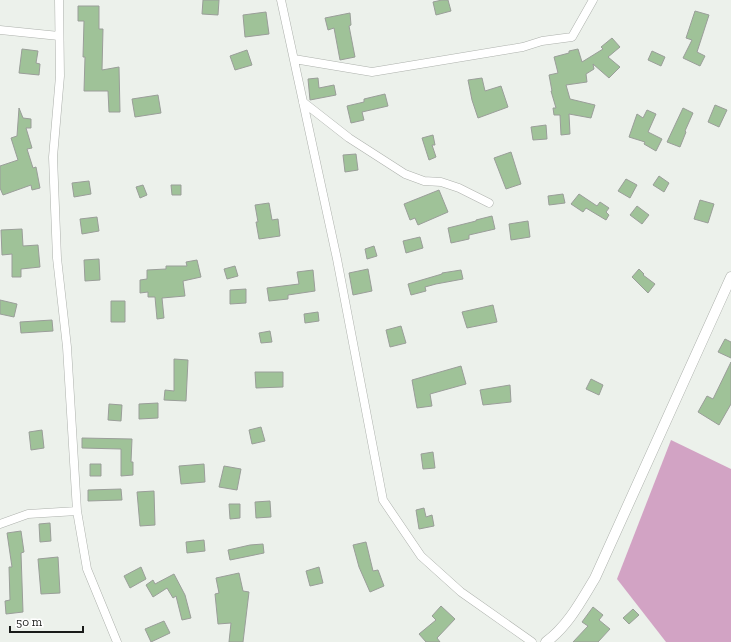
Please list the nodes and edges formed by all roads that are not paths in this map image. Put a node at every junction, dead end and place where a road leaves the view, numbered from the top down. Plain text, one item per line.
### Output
1 (59, 0) edge
2 (282, 0) edge
3 (593, 0) edge
4 (0, 30) edge
5 (59, 36) junction
6 (294, 59) junction
7 (303, 102) junction
8 (489, 203) dead end
9 (731, 277) edge
10 (77, 511) junction
11 (0, 524) edge
12 (117, 642) edge
13 (532, 642) edge
14 (546, 642) edge

1 - 5 street
2 - 6 street
3 - 6 street
4 - 5 street
5 - 10 street
6 - 7 street
7 - 8 street
7 - 13 street
9 - 14 street
10 - 11 street
10 - 12 street

